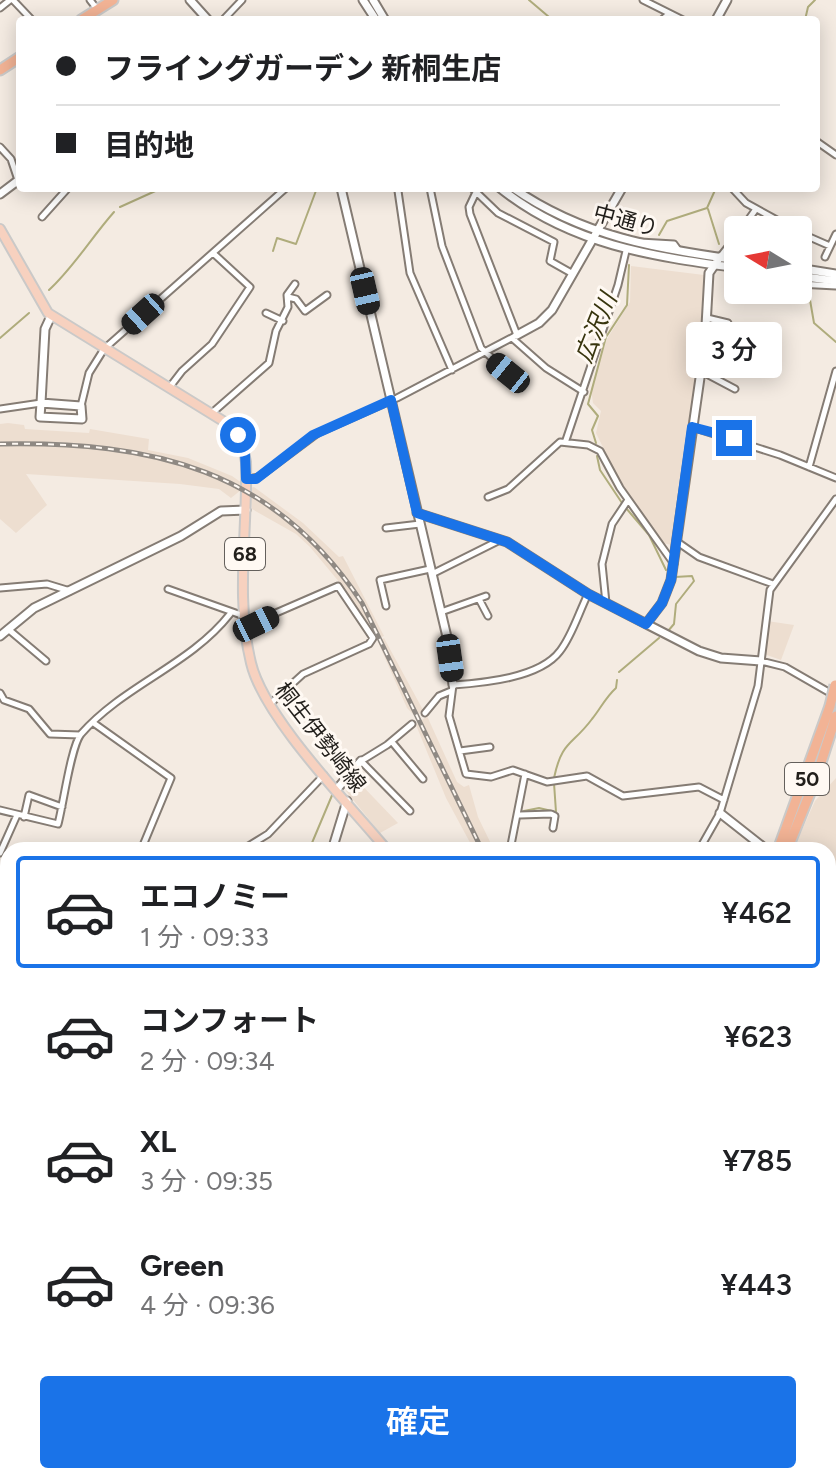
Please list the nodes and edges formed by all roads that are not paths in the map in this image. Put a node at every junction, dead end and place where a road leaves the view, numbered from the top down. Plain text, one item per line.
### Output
1 (12, 0) edge
2 (90, 0) edge
3 (113, 0) edge
4 (190, 0) edge
5 (242, 0) edge
6 (643, 0) edge
7 (0, 8) edge
8 (98, 9) junction
9 (669, 14) junction
10 (28, 16) edge
11 (87, 16) edge
12 (204, 16) edge
13 (227, 16) edge
14 (667, 16) edge
15 (674, 16) edge
16 (0, 147) edge
17 (16, 172) edge
18 (64, 192) edge
19 (282, 192) edge
20 (342, 192) edge
21 (398, 192) edge
22 (431, 192) edge
23 (474, 192) edge
24 (478, 192) edge
25 (506, 192) edge
26 (519, 192) edge
27 (620, 192) edge
28 (737, 192) edge
29 (756, 209) junction
30 (751, 216) edge
31 (769, 216) edge
32 (42, 217) dead end
33 (0, 229) edge
34 (597, 233) junction
35 (836, 234) edge
36 (812, 238) edge
37 (592, 241) junction
38 (830, 246) junction
39 (626, 251) junction
40 (724, 252) edge
41 (213, 253) junction
42 (720, 257) junction
43 (825, 257) dead end
44 (724, 258) edge
45 (714, 265) junction
46 (724, 266) edge
47 (812, 270) edge
48 (573, 274) junction
49 (836, 274) edge
50 (812, 279) edge
51 (295, 284) dead end
52 (812, 284) edge
53 (836, 284) edge
54 (327, 295) dead end
55 (287, 297) junction
56 (266, 313) dead end
57 (51, 316) junction
58 (706, 318) junction
59 (283, 321) junction
60 (514, 337) junction
61 (722, 346) dead end
62 (104, 349) junction
63 (483, 352) junction
64 (452, 370) junction
65 (700, 371) junction
66 (836, 371) edge
67 (508, 373) dead end
68 (169, 388) junction
69 (735, 389) dead end
70 (584, 392) junction
71 (391, 400) junction
72 (41, 403) junction
73 (81, 406) junction
74 (0, 409) edge
75 (212, 413) junction
76 (692, 427) junction
77 (566, 440) junction
78 (809, 467) junction
79 (836, 478) edge
80 (246, 479) junction
81 (488, 497) dead end
82 (836, 499) edge
83 (625, 504) junction
84 (246, 510) junction
85 (417, 513) junction
86 (420, 524) junction
87 (386, 528) dead end
88 (500, 540) junction
89 (676, 541) junction
90 (674, 564) junction
91 (431, 571) junction
92 (773, 584) junction
93 (0, 588) edge
94 (168, 589) dead end
95 (70, 591) junction
96 (588, 594) junction
97 (606, 603) junction
98 (386, 606) dead end
99 (441, 612) junction
100 (230, 614) junction
101 (488, 616) dead end
102 (245, 621) junction
103 (646, 624) junction
104 (7, 628) junction
105 (0, 636) edge
106 (46, 661) dead end
107 (761, 661) junction
108 (836, 683) edge
109 (452, 688) junction
110 (0, 693) edge
111 (833, 702) edge
112 (269, 704) junction
113 (425, 713) dead end
114 (836, 716) edge
115 (95, 724) junction
116 (412, 724) dead end
117 (80, 735) junction
118 (392, 742) junction
119 (490, 747) dead end
120 (460, 751) junction
121 (361, 761) junction
122 (525, 774) junction
123 (325, 775) junction
124 (423, 779) dead end
125 (337, 789) junction
126 (724, 800) junction
127 (347, 801) junction
128 (62, 807) junction
129 (0, 810) edge
130 (410, 811) dead end
131 (720, 813) junction
132 (520, 815) junction
133 (21, 816) junction
134 (553, 828) dead end
135 (6, 842) edge
136 (144, 842) edge
137 (255, 842) edge
138 (334, 842) edge
139 (380, 842) edge
140 (512, 842) edge
141 (704, 842) edge
142 (757, 842) edge
143 (781, 842) edge
144 (790, 842) edge

1 - 7 street
1 - 10 street
2 - 8 street
3 - 8 highway
4 - 12 street
5 - 13 street
6 - 9 street
8 - 11 highway
9 - 14 street
9 - 15 street
16 - 17 street
18 - 32 street
19 - 41 street
20 - 71 street
21 - 64 street
22 - 63 street
23 - 60 street
24 - 48 street
25 - 37 street, 中通り
26 - 34 street, 中通り
27 - 34 street
28 - 29 street
29 - 30 street
29 - 31 street
33 - 57 main road, 桐生伊勢崎線 / 68
34 - 37 street
34 - 42 street, 中通り
35 - 38 street
36 - 38 street
37 - 39 street, 中通り
37 - 48 street
38 - 43 street
39 - 45 street, 中通り
39 - 70 street
40 - 42 street
41 - 62 street
41 - 68 street
42 - 44 street, 中通り
42 - 45 street
45 - 46 street
45 - 58 street
47 - 49 street
48 - 60 street
50 - 53 street
51 - 55 street
52 - 53 street
54 - 55 street
55 - 59 street
56 - 59 street
57 - 62 main road, 桐生伊勢崎線 / 68
57 - 72 street
58 - 61 street
58 - 65 street
59 - 75 street
60 - 63 street
60 - 70 street
62 - 68 main road, 桐生伊勢崎線 / 68
62 - 73 street
63 - 64 street
63 - 67 street
64 - 71 street
65 - 69 street
65 - 76 street
66 - 78 street
68 - 75 main road, 桐生伊勢崎線 / 68
70 - 77 street
71 - 80 street
71 - 85 street
72 - 73 street
72 - 73 street
72 - 74 street
75 - 80 main road, 桐生伊勢崎線 / 68
76 - 78 street
76 - 89 street
77 - 81 street
77 - 83 street
78 - 79 street
80 - 84 main road, 桐生伊勢崎線 / 68
82 - 92 street
83 - 90 street
83 - 97 street
84 - 95 street
84 - 102 main road, 桐生伊勢崎線 / 68
85 - 86 street
85 - 88 street
86 - 87 street
86 - 91 street
88 - 91 street
88 - 96 street
89 - 90 street
89 - 92 street
90 - 103 street
91 - 98 street
91 - 99 street
92 - 107 street
93 - 95 street
94 - 100 street
95 - 104 street
96 - 97 street
96 - 109 street
97 - 103 street
99 - 101 street
99 - 109 street
100 - 102 street
100 - 115 street
102 - 112 main road, 桐生伊勢崎線 / 68
102 - 112 street
103 - 107 street
104 - 105 street
104 - 106 street
107 - 111 street
107 - 126 street
108 - 111 highway, 50, bridge
109 - 113 street
109 - 120 street
110 - 117 street
111 - 143 highway, 50
112 - 123 main road, 桐生伊勢崎線 / 68
114 - 144 highway, 50
115 - 117 street
115 - 136 street
116 - 118 street
117 - 128 street
118 - 121 street
118 - 124 street
119 - 120 street
120 - 122 street
121 - 125 street
121 - 130 street
122 - 126 street
122 - 132 street
123 - 125 main road, 桐生伊勢崎線 / 68
123 - 137 street
125 - 127 main road, 桐生伊勢崎線 / 68
126 - 131 street
127 - 138 street
127 - 139 main road, 桐生伊勢崎線 / 68
128 - 133 street
128 - 133 street
129 - 133 street
131 - 141 street
131 - 142 street
132 - 134 street
132 - 140 street
133 - 135 street

